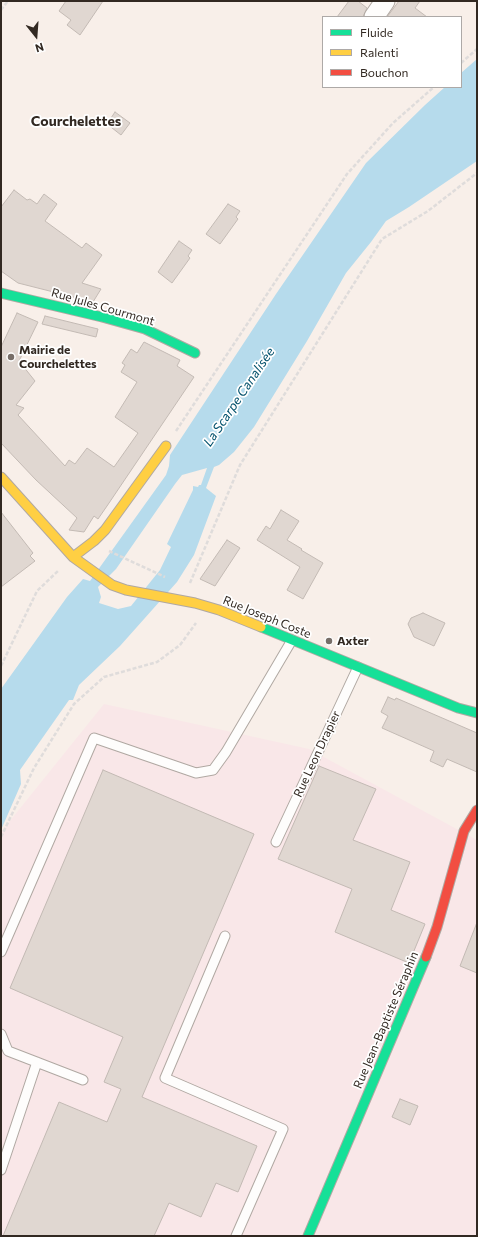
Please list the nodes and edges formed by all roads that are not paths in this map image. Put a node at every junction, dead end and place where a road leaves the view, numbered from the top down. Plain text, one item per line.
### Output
1 (385, 1) edge
2 (375, 16) edge
3 (1, 292) edge
4 (195, 352) dead end
5 (166, 446) road end
6 (1, 477) edge
7 (72, 557) junction
8 (292, 640) junction
9 (358, 667) junction
10 (477, 713) edge
11 (477, 810) edge
12 (276, 842) dead end
13 (225, 936) dead end
14 (1, 952) edge
15 (1, 1034) edge
16 (37, 1062) junction
17 (84, 1080) dead end
18 (1, 1170) edge
19 (236, 1236) edge
20 (308, 1236) edge

1 - 2 street
3 - 4 street, Rue Jules Courmont
5 - 7 street
6 - 7 street, Rue Joseph Coste
7 - 8 street, Rue Joseph Coste
8 - 9 street, Rue Joseph Coste
8 - 14 lane
9 - 10 street, Rue Joseph Coste
9 - 12 lane, Rue Leon Drapier
11 - 20 street, Rue Jean-Baptiste Séraphin
13 - 19 lane
15 - 16 lane
16 - 17 lane
16 - 18 lane

